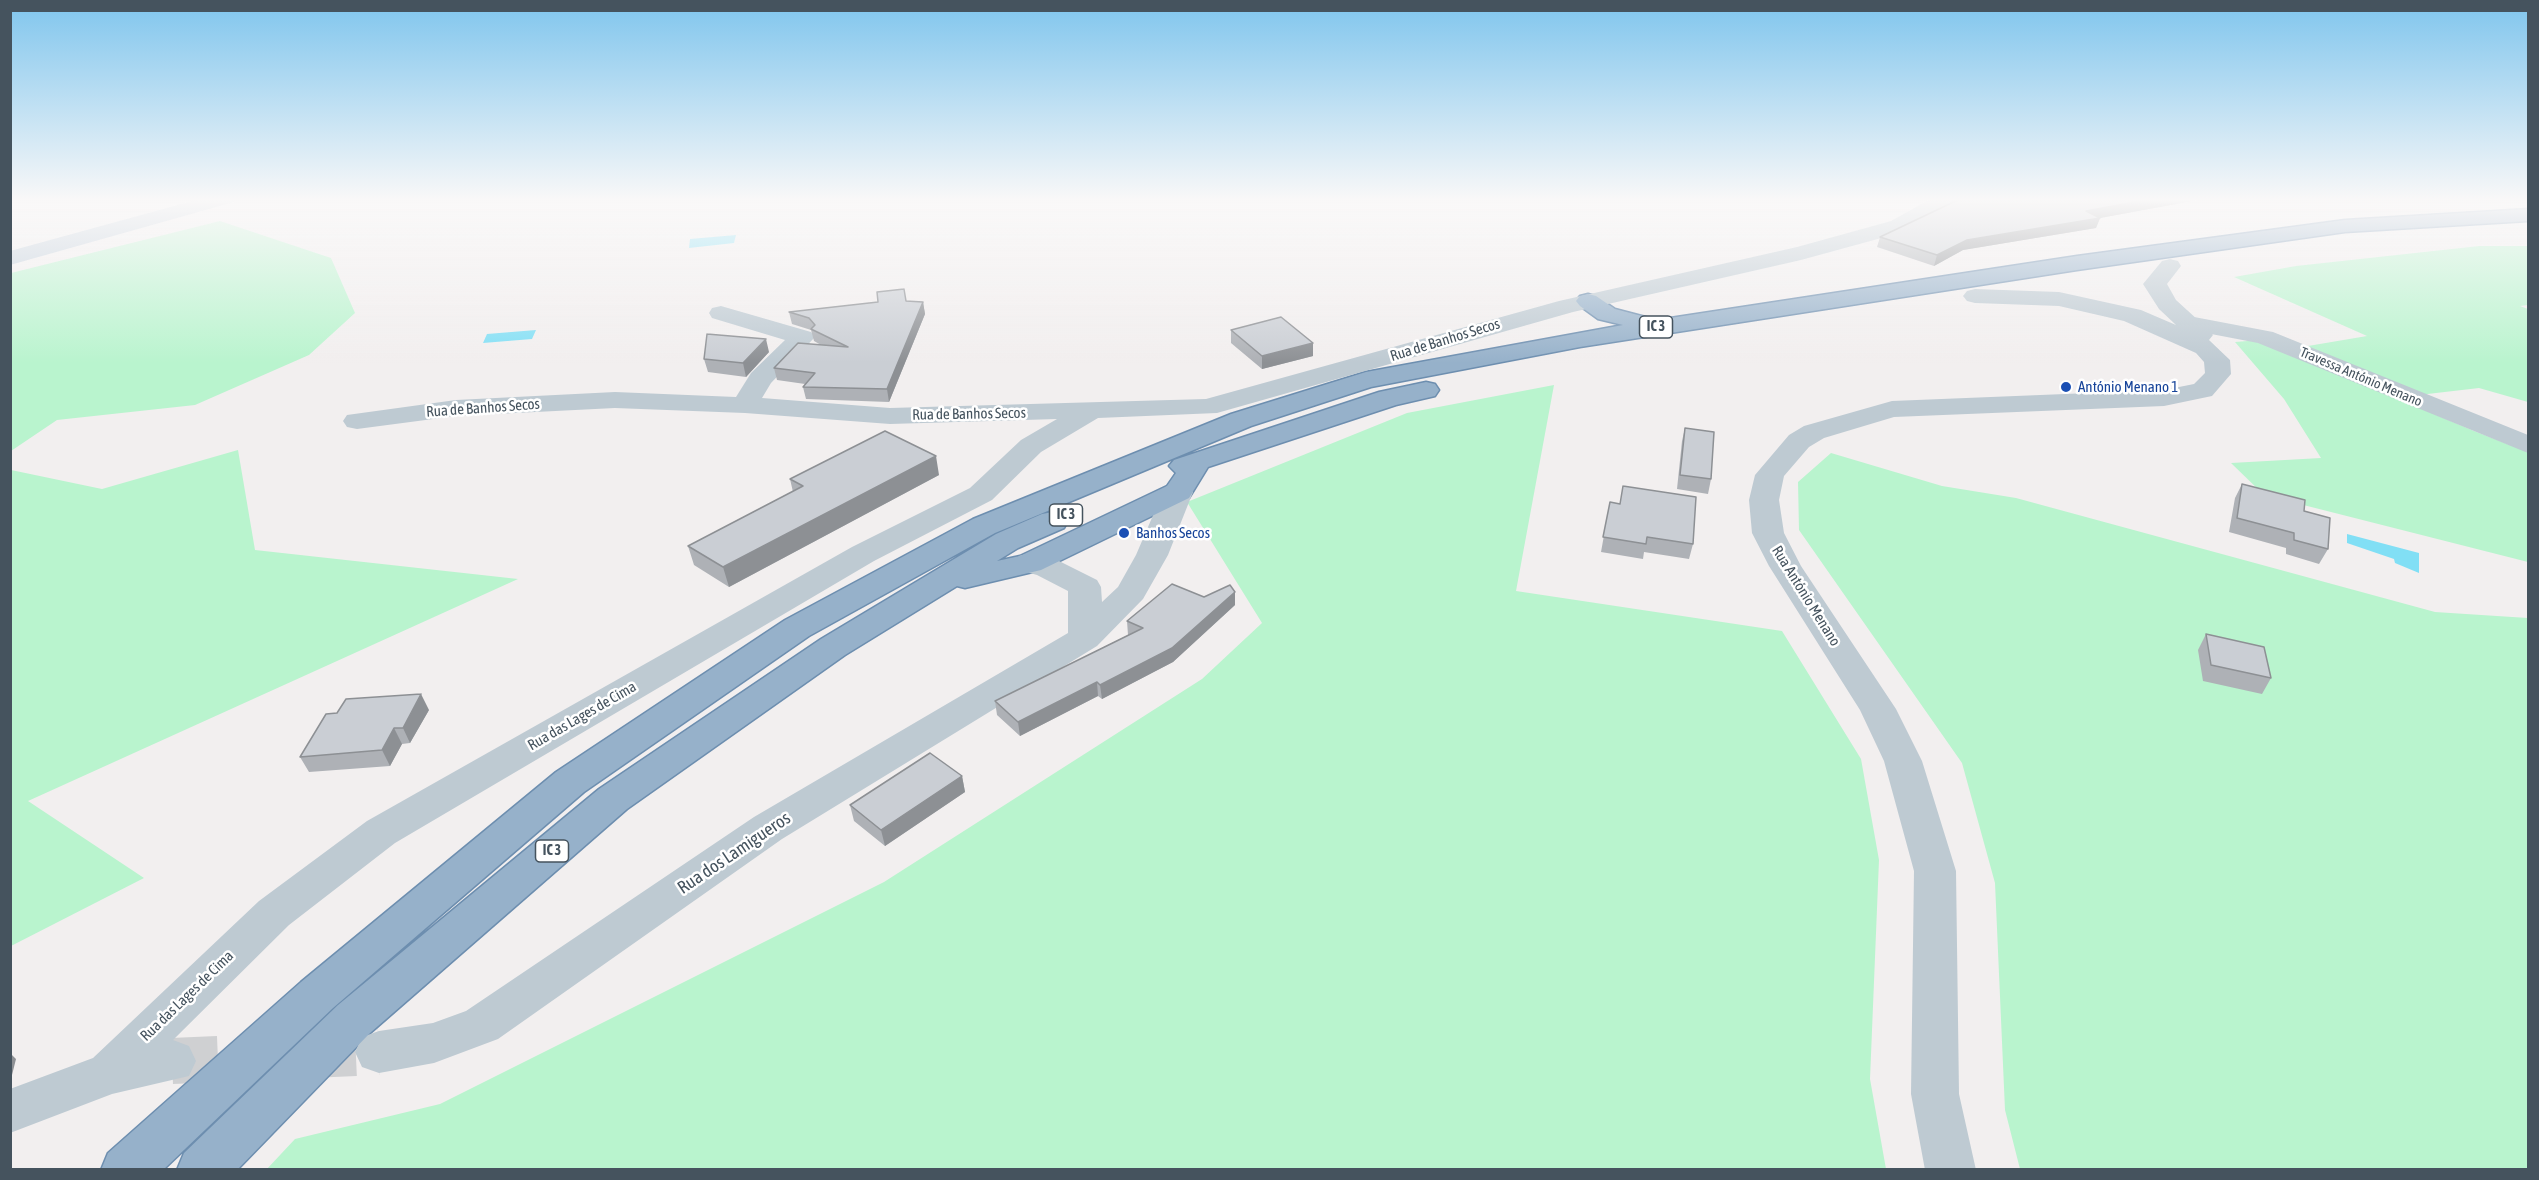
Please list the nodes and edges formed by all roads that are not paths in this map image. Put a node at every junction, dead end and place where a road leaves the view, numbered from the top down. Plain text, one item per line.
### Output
1 (28, 253) edge
2 (1802, 253) edge
3 (2149, 253) edge
4 (2256, 253) edge
5 (10, 258) edge
6 (2170, 266) junction
7 (1976, 296) junction
8 (1578, 304) junction
9 (721, 313) dead end
10 (1663, 326) junction
11 (2197, 336) junction
12 (1580, 339) junction
13 (745, 405) junction
14 (1090, 412) junction
15 (357, 421) dead end
16 (2529, 445) edge
17 (1198, 461) junction
18 (1178, 492) junction
19 (1030, 563) junction
20 (941, 583) junction
21 (1085, 638) junction
22 (380, 1052) tunnel mouth
23 (172, 1062) tunnel mouth
24 (110, 1073) junction
25 (10, 1111) edge
26 (126, 1170) edge
27 (202, 1170) edge
28 (1951, 1170) edge

1 - 5 main road
2 - 8 street, Rua de Banhos Secos
3 - 10 highway, IC 3
4 - 6 highway, IC 3
6 - 7 highway, IC 3
6 - 11 street, Rua António Menano
7 - 11 street
7 - 17 highway, IC 3
8 - 10 highway
8 - 12 highway
8 - 14 street, Rua de Banhos Secos
9 - 13 street
10 - 12 highway, IC 3
11 - 16 street, Travessa António Menano
11 - 28 street, Rua António Menano
12 - 26 highway, IC 3
13 - 14 street, Rua de Banhos Secos
13 - 15 street, Rua de Banhos Secos
14 - 24 street, Rua das Lages de Cima
17 - 18 highway
17 - 20 highway, IC 3
18 - 19 highway
18 - 21 street, Rua dos Lamigueros
19 - 20 highway
19 - 21 street
20 - 27 highway, IC 3
21 - 22 street, Rua dos Lamigueros
23 - 24 street, Rua das Lages de Cima
24 - 25 street, Rua das Lages de Cima

